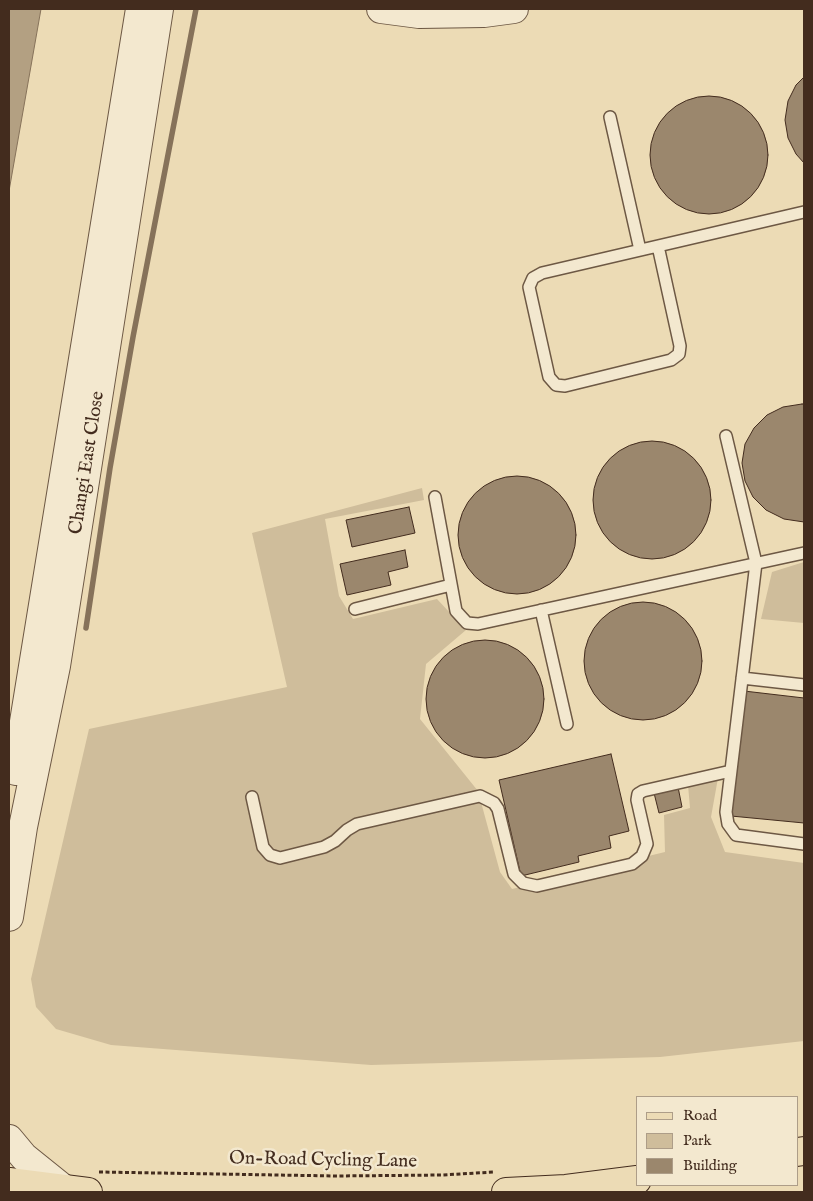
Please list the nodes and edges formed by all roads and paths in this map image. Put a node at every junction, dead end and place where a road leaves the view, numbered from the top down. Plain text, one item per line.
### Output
1 (140, 9) edge
2 (160, 9) edge
3 (381, 9) edge
4 (514, 9) edge
5 (610, 117) dead end
6 (804, 212) edge
7 (658, 246) junction
8 (640, 250) junction
9 (726, 436) dead end
10 (435, 497) dead end
11 (804, 553) edge
12 (756, 563) junction
13 (452, 586) junction
14 (355, 609) dead end
15 (541, 610) junction
16 (742, 678) junction
17 (804, 685) edge
18 (567, 724) dead end
19 (731, 770) junction
20 (252, 797) dead end
21 (9, 817) edge
22 (804, 844) edge
23 (9, 917) edge
24 (9, 1140) edge
25 (636, 1180) edge
26 (9, 1182) edge
27 (500, 1182) edge
28 (82, 1185) edge

1 - 21 street, Changi East Close
2 - 23 street, Changi East Close
3 - 4 street
5 - 8 lane
6 - 7 lane
7 - 8 lane
7 - 8 lane
9 - 12 lane
10 - 13 lane
11 - 12 lane
12 - 15 lane
12 - 16 lane
13 - 14 lane
13 - 15 lane
15 - 18 lane
16 - 17 lane
16 - 19 lane
19 - 20 lane
19 - 22 lane
24 - 28 street
25 - 27 main road
26 - 28 main road
27 - 28 path, On-Road Cycling Lane

